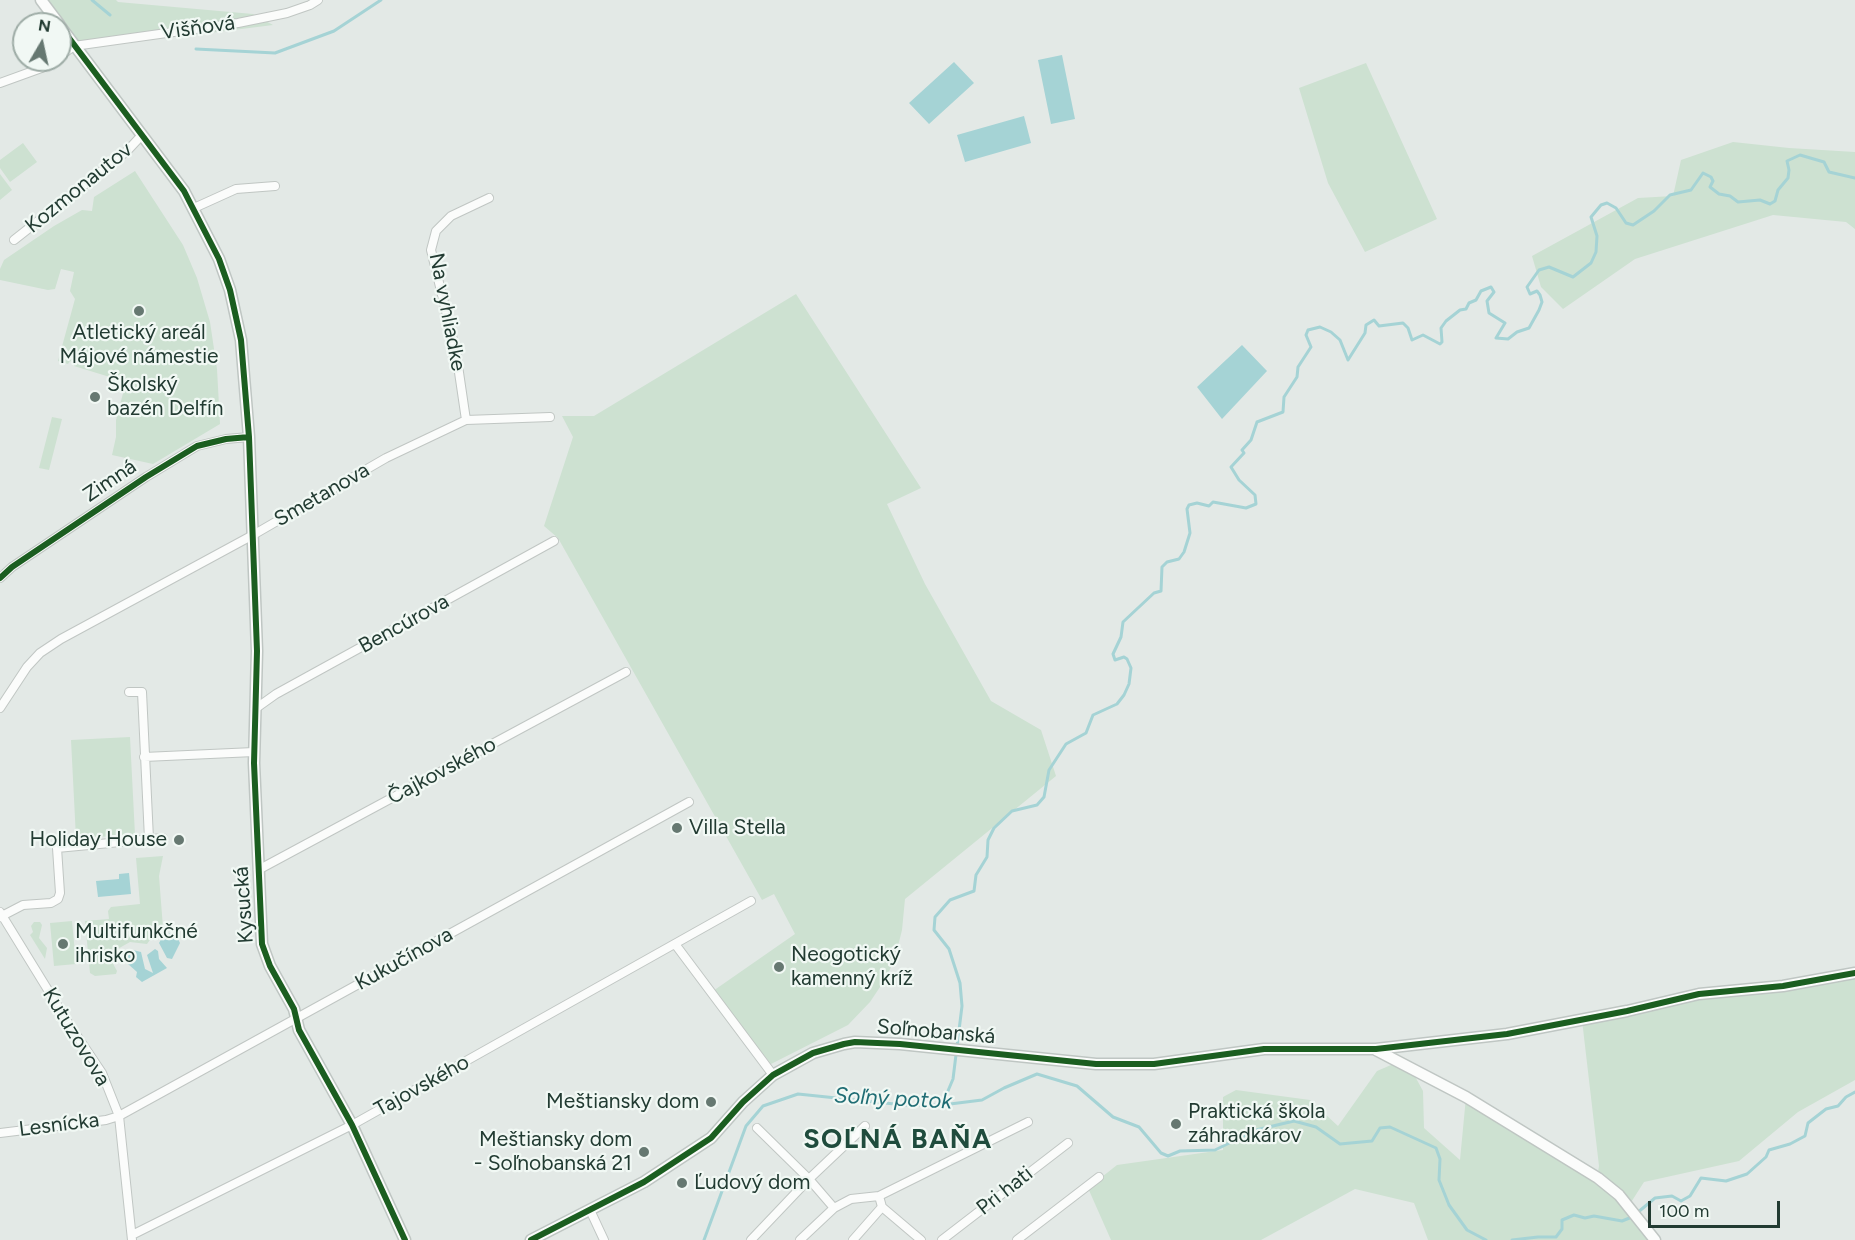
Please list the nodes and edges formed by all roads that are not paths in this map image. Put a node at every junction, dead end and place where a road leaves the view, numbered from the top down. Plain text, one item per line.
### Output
1 (318, 0) edge
2 (72, 43) edge
3 (74, 46) junction
4 (30, 72) edge
5 (0, 83) edge
6 (142, 135) junction
7 (275, 186) dead end
8 (489, 198) dead end
9 (194, 208) junction
10 (14, 240) dead end
11 (550, 417) dead end
12 (466, 420) junction
13 (249, 437) junction
14 (253, 535) junction
15 (554, 541) dead end
16 (0, 578) edge
17 (626, 672) dead end
18 (129, 692) dead end
19 (0, 708) edge
20 (255, 709) junction
21 (254, 752) junction
22 (144, 757) junction
23 (689, 802) dead end
24 (163, 838) dead end
25 (149, 839) junction
26 (258, 870) junction
27 (751, 901) dead end
28 (1, 915) edge
29 (675, 944) junction
30 (1855, 973) edge
31 (295, 1018) junction
32 (1376, 1049) junction
33 (773, 1075) junction
34 (119, 1116) junction
35 (1028, 1122) dead end
36 (352, 1125) junction
37 (865, 1126) dead end
38 (757, 1128) dead end
39 (0, 1133) edge
40 (1068, 1143) dead end
41 (1099, 1177) dead end
42 (809, 1179) junction
43 (879, 1196) junction
44 (834, 1208) junction
45 (882, 1208) junction
46 (590, 1210) junction
47 (132, 1237) edge
48 (405, 1240) edge
49 (531, 1240) edge
50 (603, 1240) edge
51 (751, 1240) edge
52 (800, 1240) edge
53 (854, 1240) edge
54 (921, 1240) edge
55 (942, 1240) edge
56 (1017, 1240) edge
57 (1655, 1240) edge

1 - 3 street, Višňová
2 - 3 street, Kysucká
3 - 6 street, Kysucká
4 - 5 street
6 - 9 street, Kysucká
6 - 10 street, Kozmonautov
7 - 9 street
8 - 12 street, Na vyhliadke
9 - 13 street, Kysucká
11 - 12 street, Smetanova
12 - 14 street, Smetanova
13 - 14 street, Kysucká
13 - 16 street, Zimná
14 - 19 street, Smetanova
14 - 20 street, Kysucká
15 - 20 street, Bencúrova
17 - 26 street, Čajkovského
18 - 22 street
20 - 21 street, Kysucká
21 - 22 street
21 - 26 street, Kysucká
22 - 25 street
23 - 31 street, Kukučínova
24 - 25 street, Kutuzovova
25 - 28 street, Kutuzovova
26 - 31 street, Kysucká
27 - 29 street, Tajovského
28 - 34 street, Kutuzovova
29 - 33 street
29 - 36 street, Tajovského
30 - 32 street, Soľnobanská
31 - 34 street, Kukučínova
31 - 36 street, Kysucká
32 - 33 street, Soľnobanská
32 - 57 street
33 - 46 street, Soľnobanská
34 - 39 street, Lesnícka
34 - 47 street, Kutuzovova
35 - 43 street
36 - 47 street, Tajovského
36 - 48 street, Kysucká
37 - 42 street
38 - 42 street
40 - 55 street, Pri hati
41 - 56 street
42 - 44 street
42 - 51 street
43 - 44 street
43 - 45 street
44 - 52 street
45 - 53 street
45 - 54 street
46 - 49 street, Soľnobanská
46 - 50 street

